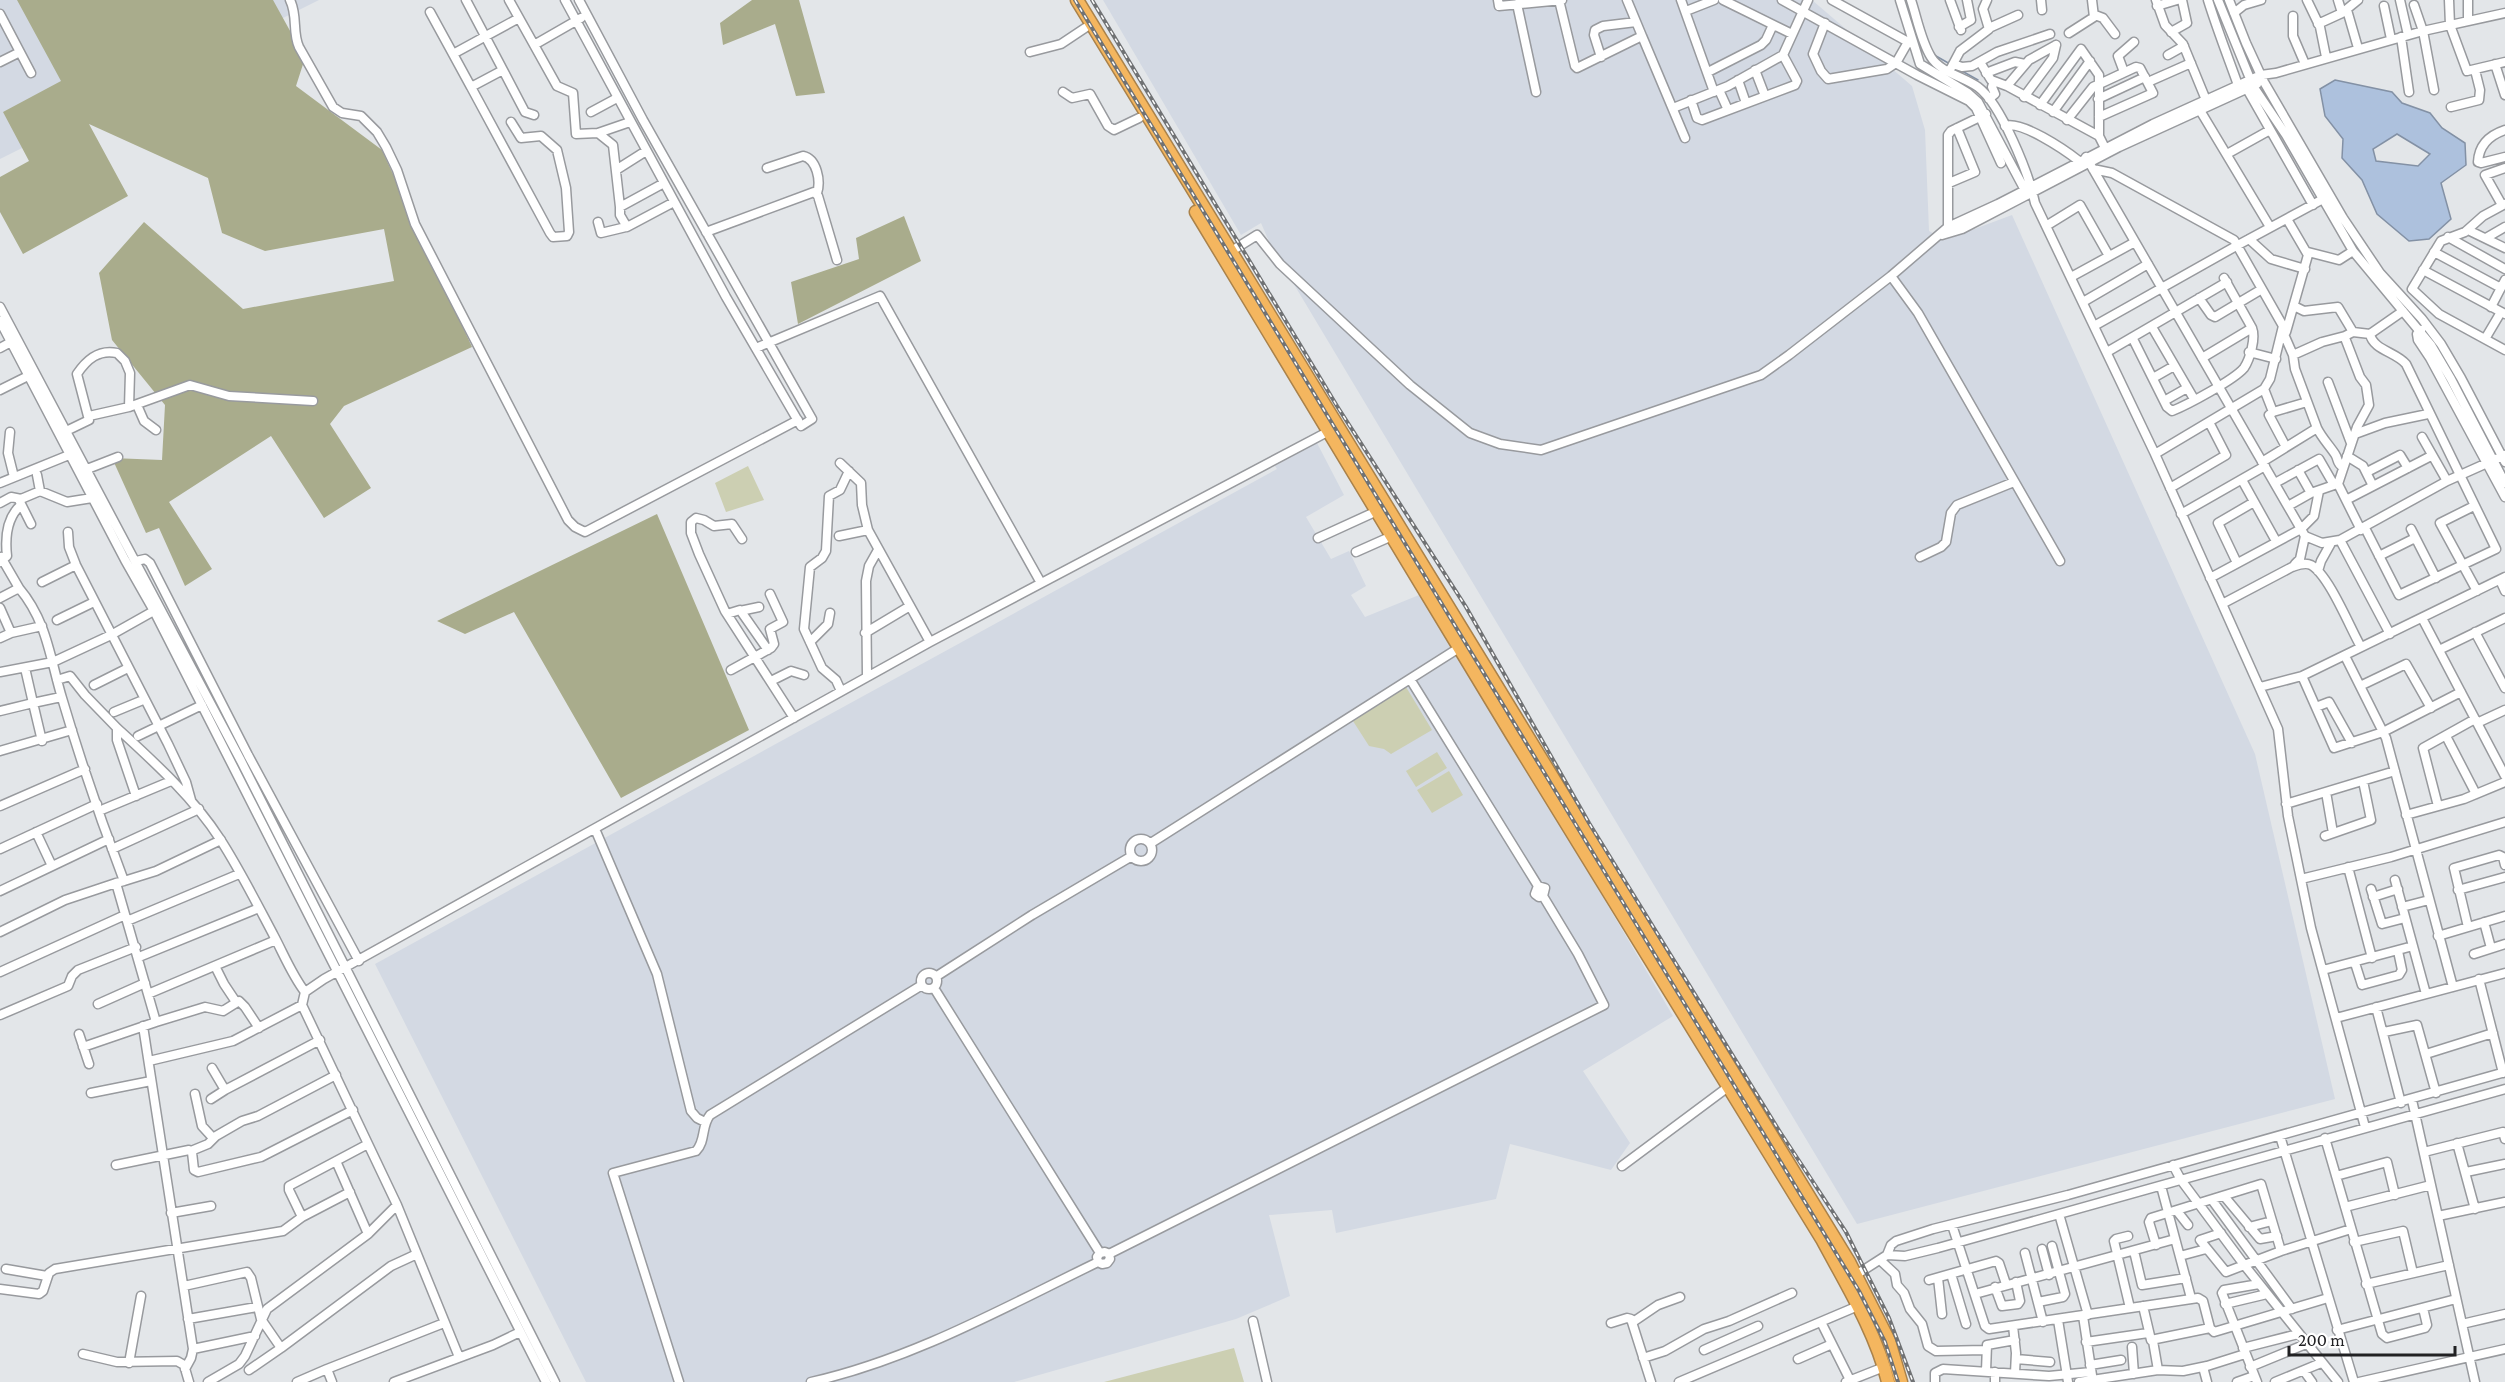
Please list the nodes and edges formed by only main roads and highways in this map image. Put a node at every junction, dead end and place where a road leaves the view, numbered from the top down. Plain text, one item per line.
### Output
1 (1068, 0) edge
2 (1077, 0) edge
3 (1334, 428) junction
4 (1465, 645) junction
5 (1673, 986) junction
6 (1888, 1382) edge
7 (1901, 1382) edge

1 - 3 highway
2 - 3 highway
3 - 4 highway
3 - 4 highway
4 - 5 highway
5 - 6 highway
5 - 7 highway

